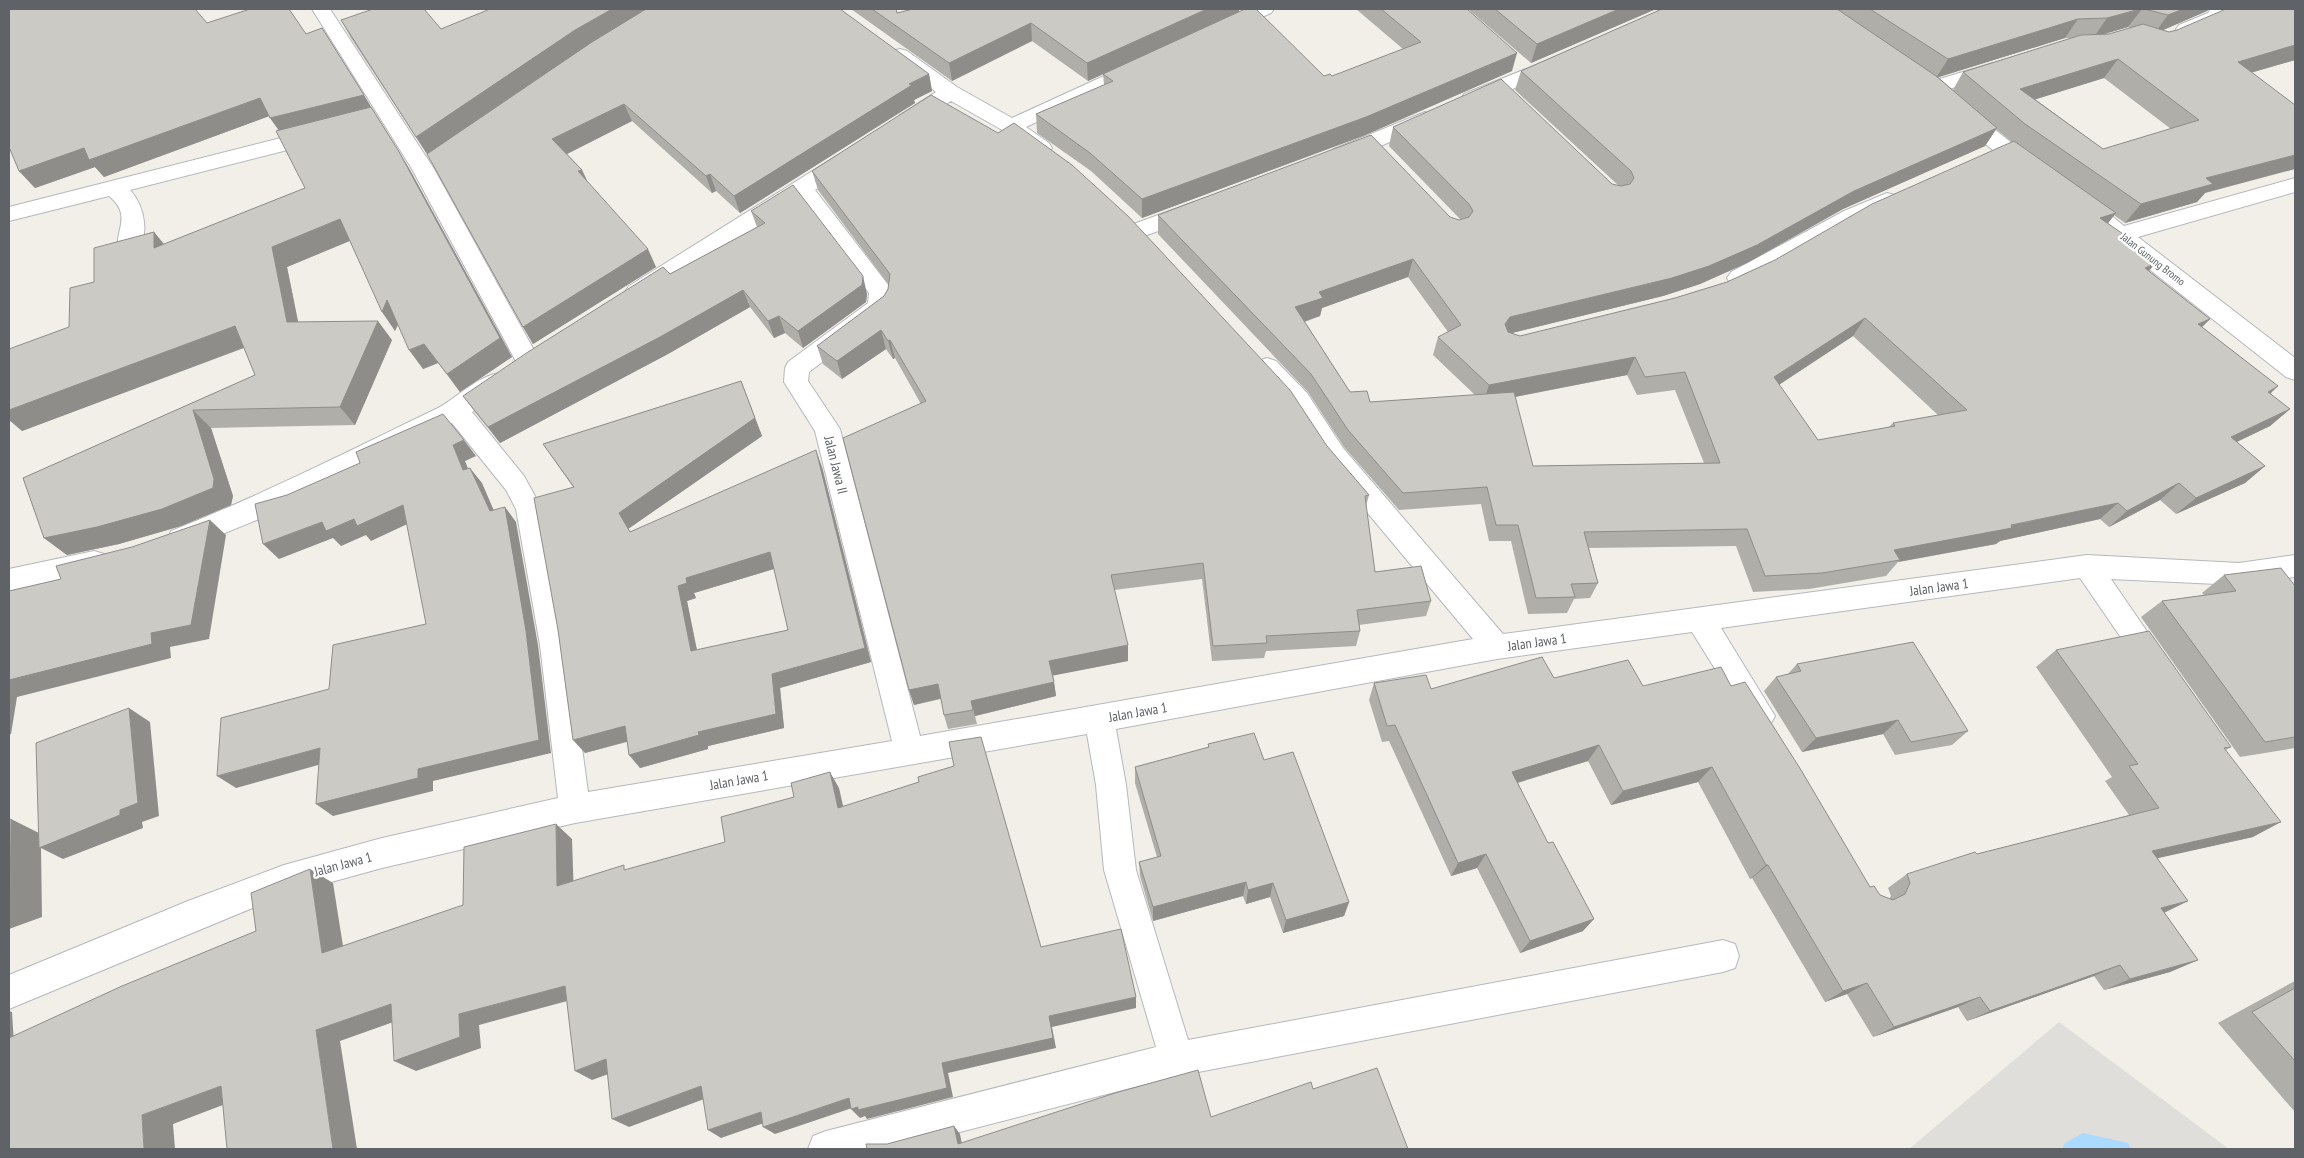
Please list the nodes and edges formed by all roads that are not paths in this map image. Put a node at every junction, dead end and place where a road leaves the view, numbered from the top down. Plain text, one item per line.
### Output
1 (321, 9) edge
2 (1264, 9) edge
3 (2221, 9) edge
4 (1210, 34) edge
5 (2172, 35) edge
6 (881, 42) edge
7 (1572, 55) edge
8 (1156, 59) edge
9 (2009, 64) edge
10 (950, 92) junction
11 (1012, 126) junction
12 (343, 129) edge
13 (886, 133) edge
14 (863, 148) edge
15 (1058, 160) edge
16 (1326, 160) edge
17 (2050, 183) edge
18 (2295, 185) edge
19 (113, 188) junction
20 (802, 188) junction
21 (1905, 192) edge
22 (2074, 200) edge
23 (1214, 202) edge
24 (9, 214) edge
25 (2122, 234) junction
26 (129, 250) edge
27 (1159, 251) edge
28 (1717, 288) edge
29 (617, 304) edge
30 (1252, 350) edge
31 (2295, 371) edge
32 (456, 410) junction
33 (155, 547) edge
34 (118, 557) edge
35 (2087, 566) junction
36 (2295, 566) edge
37 (9, 580) edge
38 (1700, 620) junction
39 (1497, 647) junction
40 (2172, 688) edge
41 (1099, 719) junction
42 (1773, 736) edge
43 (910, 751) junction
44 (575, 809) junction
45 (1723, 956) dead end
46 (9, 992) edge
47 (1177, 1059) junction
48 (862, 1145) edge
49 (826, 1149) edge

1 - 32 street
2 - 4 street
3 - 5 street
6 - 10 street
7 - 16 street
8 - 11 street
9 - 17 street
10 - 11 street
10 - 13 street
11 - 15 street
12 - 19 street
14 - 20 street
18 - 25 street
19 - 24 street
19 - 26 street
20 - 29 street
20 - 43 street, Jalan Jawa II
21 - 28 street
22 - 25 street, Jalan Gunung Bromo
23 - 27 street
25 - 31 street, Jalan Gunung Bromo
30 - 39 street
32 - 33 street
32 - 44 street
34 - 37 street
35 - 36 street, Jalan Jawa 1
35 - 38 street, Jalan Jawa 1
35 - 40 street
38 - 39 street, Jalan Jawa 1
38 - 42 street
39 - 41 street, Jalan Jawa 1
41 - 43 street, Jalan Jawa 1
41 - 47 street
43 - 44 street, Jalan Jawa 1
44 - 46 street, Jalan Jawa 1
45 - 47 street
47 - 48 street
48 - 49 street

